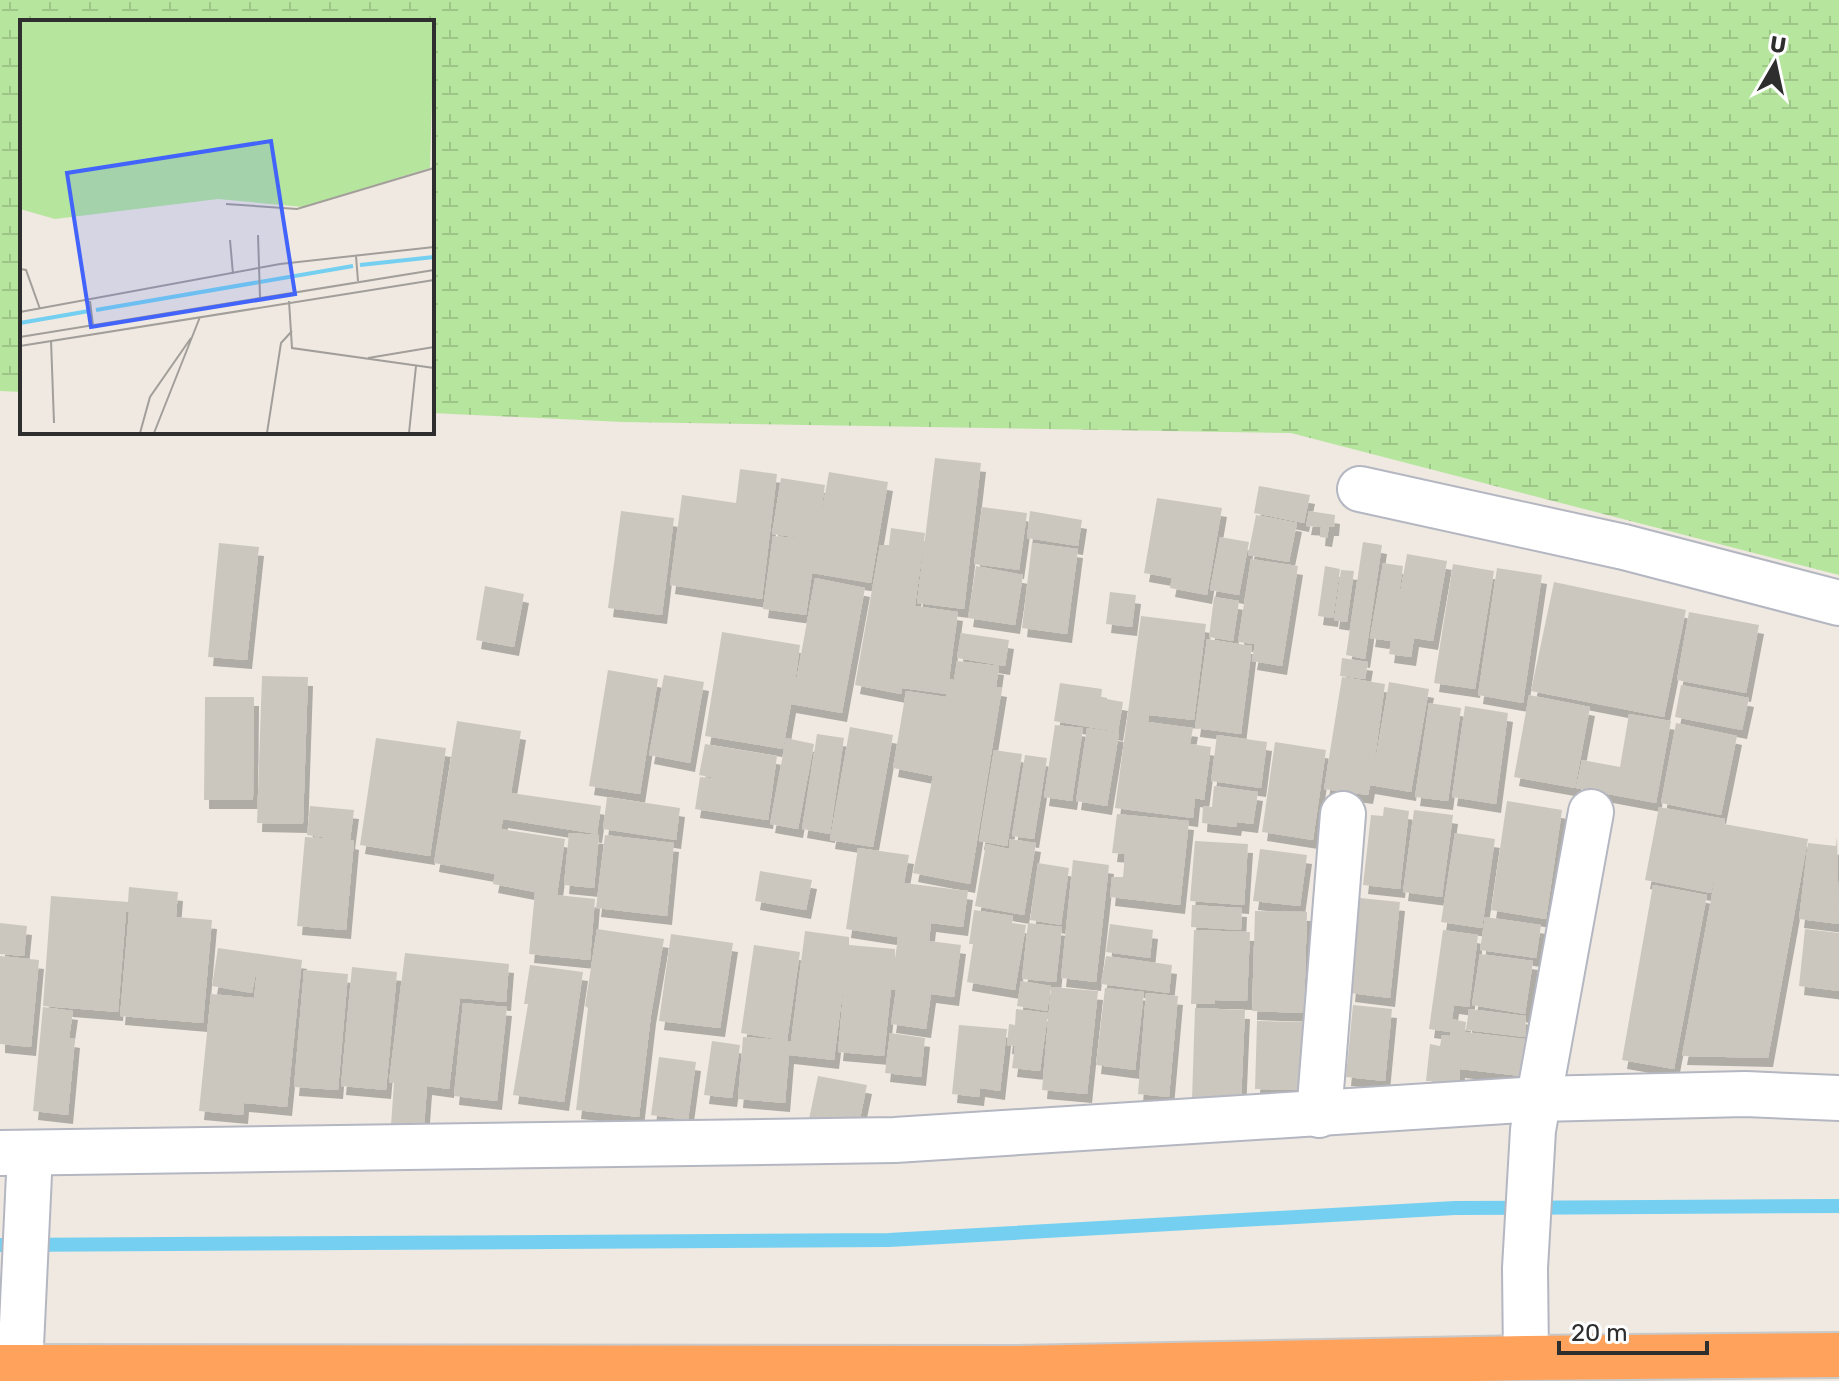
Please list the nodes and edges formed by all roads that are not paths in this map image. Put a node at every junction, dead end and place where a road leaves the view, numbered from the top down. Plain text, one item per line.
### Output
1 (1360, 489) dead end
2 (1839, 603) edge
3 (1591, 812) dead end
4 (1343, 814) dead end
5 (1839, 1098) edge
6 (1535, 1114) junction
7 (1319, 1115) junction
8 (20, 1160) edge
9 (1839, 1355) edge
10 (1526, 1358) junction
11 (10, 1367) edge
12 (1010, 1374) edge

1 - 2 street
3 - 6 street
4 - 7 street
5 - 6 street
6 - 7 street
6 - 10 street
7 - 8 street
8 - 11 street
9 - 10 highway
10 - 12 highway
11 - 12 highway

